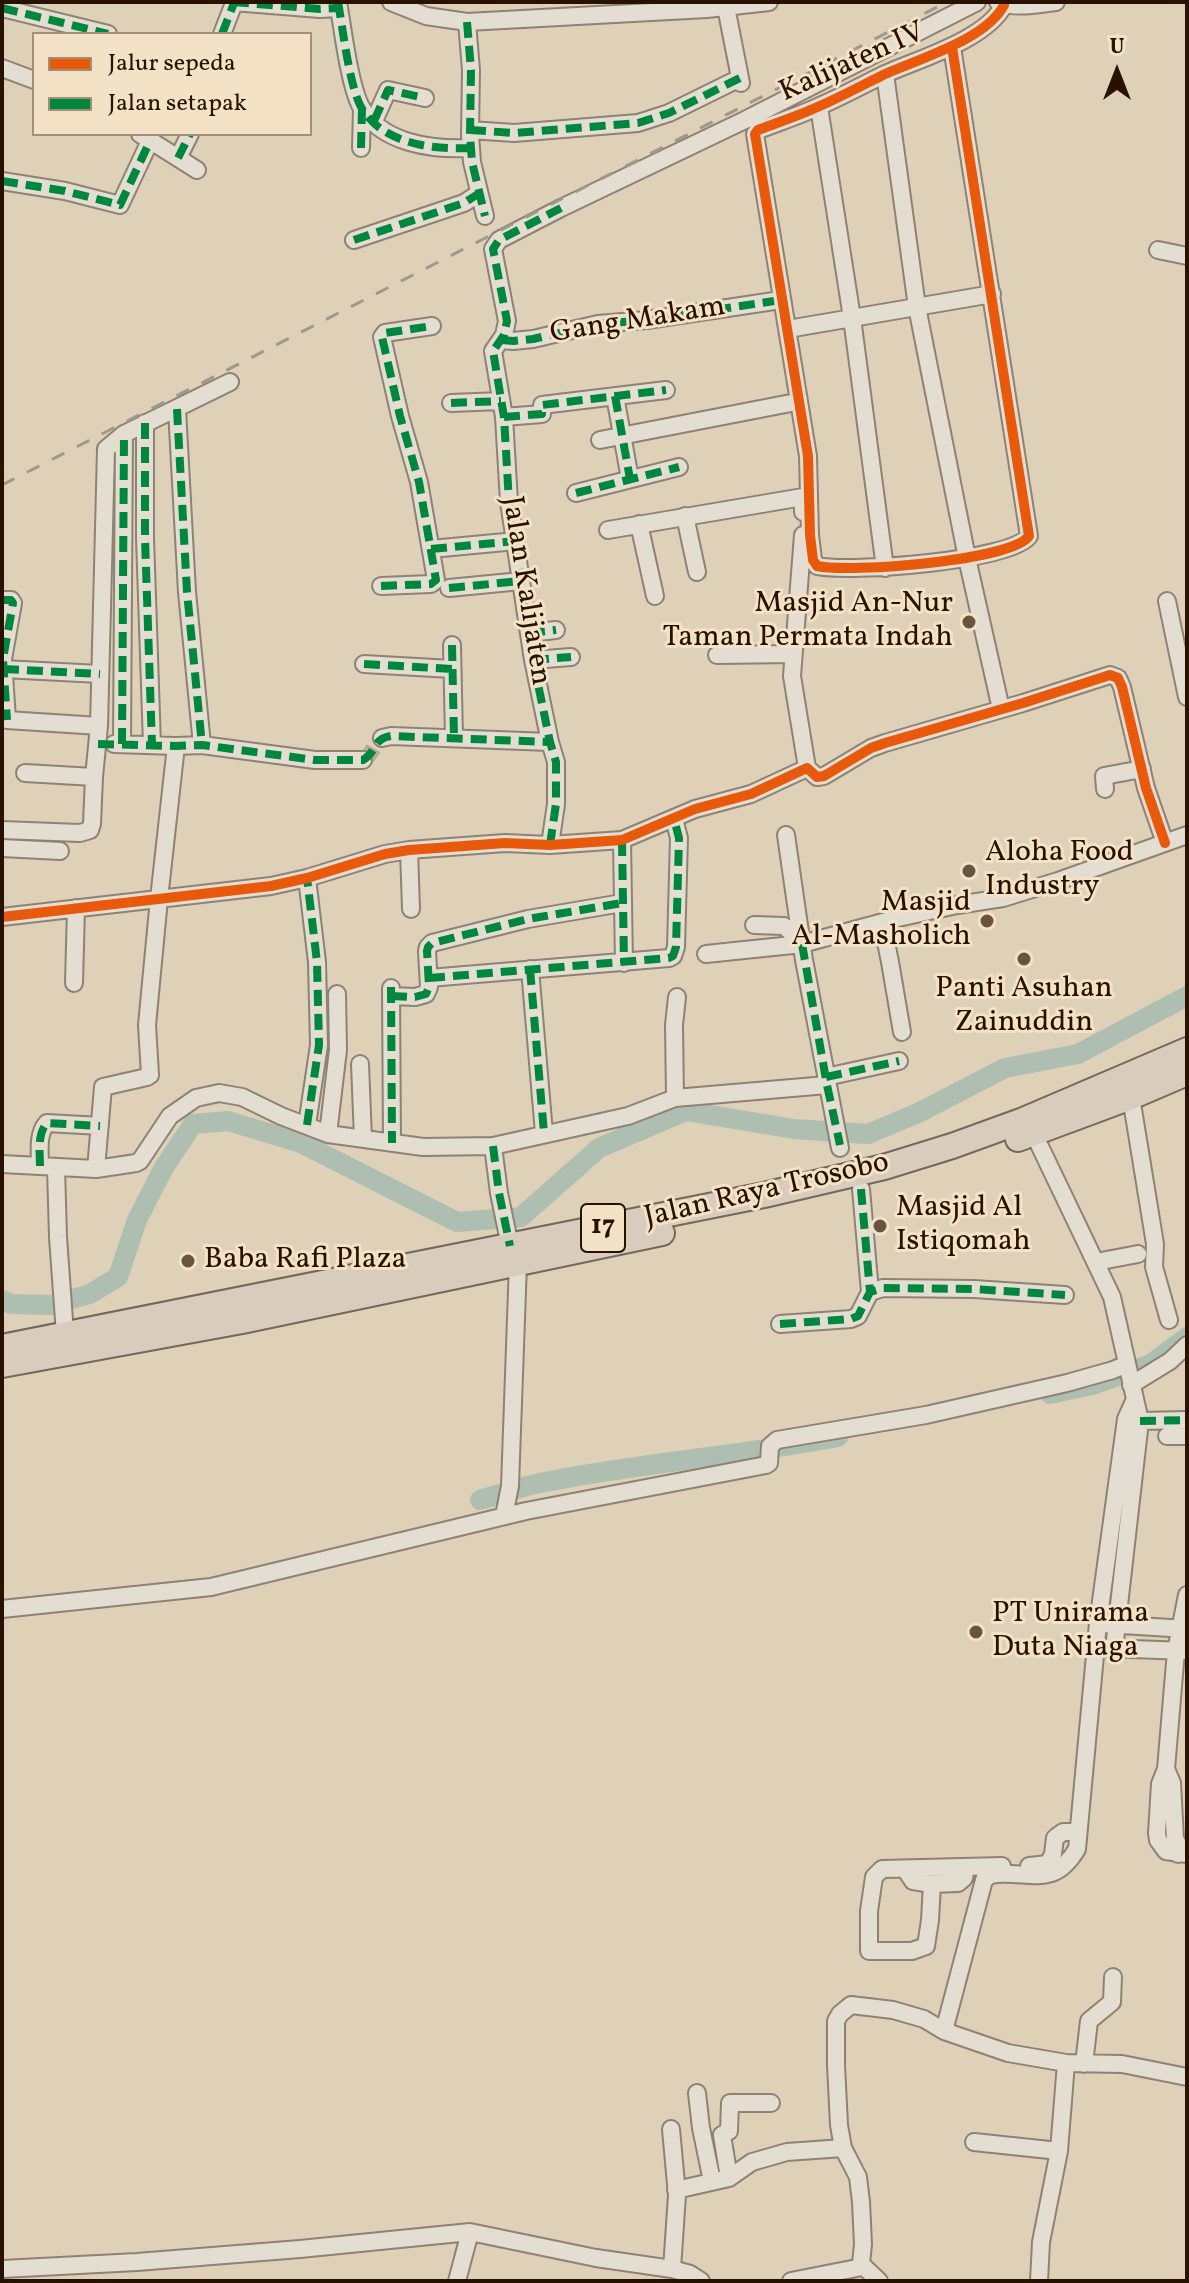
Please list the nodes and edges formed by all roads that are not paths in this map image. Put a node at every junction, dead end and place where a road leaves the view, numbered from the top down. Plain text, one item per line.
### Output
1 (233, 2) edge
2 (391, 2) edge
3 (769, 2) edge
4 (977, 2) edge
5 (1056, 2) edge
6 (1001, 3) edge
7 (338, 5) edge
8 (726, 7) junction
9 (2, 8) edge
10 (613, 8) edge
11 (458, 21) junction
12 (100, 32) edge
13 (223, 32) edge
14 (952, 47) junction
15 (2, 68) edge
16 (885, 74) junction
17 (32, 79) edge
18 (425, 98) dead end
19 (819, 107) junction
20 (372, 114) junction
21 (750, 127) junction
22 (189, 136) edge
23 (145, 137) edge
24 (467, 142) junction
25 (361, 148) dead end
26 (178, 158) junction
27 (197, 170) dead end
28 (2, 181) edge
29 (471, 198) junction
30 (485, 216) dead end
31 (354, 240) dead end
32 (1158, 250) dead end
33 (1187, 256) edge
34 (992, 294) junction
35 (774, 301) junction
36 (917, 307) junction
37 (852, 318) junction
38 (432, 326) dead end
39 (788, 329) junction
40 (502, 340) junction
41 (230, 382) dead end
42 (666, 390) dead end
43 (615, 396) junction
44 (451, 403) dead end
45 (791, 403) junction
46 (177, 409) junction
47 (502, 409) junction
48 (145, 423) junction
49 (124, 434) junction
50 (623, 436) junction
51 (600, 440) dead end
52 (679, 467) dead end
53 (630, 479) junction
54 (576, 493) dead end
55 (803, 497) junction
56 (685, 516) junction
57 (639, 524) junction
58 (608, 530) dead end
59 (516, 541) junction
60 (431, 549) junction
61 (967, 558) junction
62 (885, 568) junction
63 (697, 572) dead end
64 (521, 581) junction
65 (381, 586) dead end
66 (449, 588) dead end
67 (655, 596) dead end
68 (2, 600) edge
69 (1167, 601) dead end
70 (556, 630) dead end
71 (529, 633) junction
72 (452, 645) dead end
73 (793, 654) junction
74 (717, 655) dead end
75 (571, 657) dead end
76 (533, 660) junction
77 (364, 664) dead end
78 (3, 669) edge
79 (452, 669) junction
80 (100, 674) junction
81 (1187, 697) edge
82 (1001, 709) junction
83 (99, 726) junction
84 (382, 738) dead end
85 (454, 738) junction
86 (550, 742) junction
87 (98, 744) junction
88 (122, 744) junction
89 (152, 745) junction
90 (202, 745) junction
91 (176, 746) junction
92 (363, 760) dead end
93 (807, 768) junction
94 (1142, 769) junction
95 (25, 773) dead end
96 (94, 777) junction
97 (1105, 789) dead end
98 (684, 814) junction
99 (7, 830) edge
100 (786, 835) dead end
101 (1187, 835) edge
102 (622, 840) junction
103 (1165, 843) junction
104 (550, 845) junction
105 (2, 848) edge
106 (409, 850) junction
107 (60, 851) dead end
108 (307, 878) junction
109 (159, 899) junction
110 (622, 903) junction
111 (76, 908) junction
112 (411, 909) dead end
113 (2, 917) edge
114 (882, 922) junction
115 (754, 925) dead end
116 (802, 943) junction
117 (706, 954) dead end
118 (624, 963) junction
119 (530, 969) junction
120 (429, 978) junction
121 (74, 983) dead end
122 (337, 994) dead end
123 (677, 997) dead end
124 (902, 1032) dead end
125 (1187, 1050) edge
126 (899, 1061) dead end
127 (360, 1064) dead end
128 (1187, 1073) edge
129 (826, 1081) junction
130 (680, 1097) junction
131 (1131, 1097) junction
132 (307, 1125) junction
133 (100, 1126) junction
134 (544, 1133) junction
135 (328, 1134) junction
136 (1034, 1134) junction
137 (363, 1139) junction
138 (392, 1143) junction
139 (493, 1146) junction
140 (2, 1164) edge
141 (845, 1164) junction
142 (48, 1167) junction
143 (96, 1169) junction
144 (512, 1247) junction
145 (1138, 1254) dead end
146 (1096, 1262) junction
147 (870, 1292) junction
148 (1065, 1295) dead end
149 (231, 1312) junction
150 (1169, 1320) dead end
151 (780, 1324) dead end
152 (64, 1327) junction
153 (1187, 1345) edge
154 (2, 1347) edge
155 (2, 1365) edge
156 (1130, 1378) junction
157 (1187, 1420) edge
158 (1140, 1421) junction
159 (1167, 1436) dead end
160 (1187, 1436) edge
161 (504, 1516) junction
162 (1187, 1595) edge
163 (2, 1609) edge
164 (1107, 1624) junction
165 (1184, 1628) edge
166 (1096, 1648) junction
167 (1114, 1649) junction
168 (1181, 1651) edge
169 (1179, 1717) edge
170 (1171, 1780) edge
171 (1078, 1832) junction
172 (1182, 1849) edge
173 (966, 1868) junction
174 (905, 1869) junction
175 (932, 1884) junction
176 (1113, 1977) dead end
177 (944, 2031) junction
178 (1066, 2063) junction
179 (1084, 2064) junction
180 (1187, 2077) edge
181 (697, 2093) dead end
182 (771, 2103) dead end
183 (671, 2129) dead end
184 (974, 2142) dead end
185 (843, 2148) junction
186 (1059, 2151) junction
187 (720, 2180) junction
188 (676, 2190) junction
189 (470, 2232) junction
190 (861, 2264) junction
191 (2, 2269) edge
192 (672, 2269) junction
193 (457, 2281) edge
194 (701, 2281) edge
195 (791, 2281) edge
196 (879, 2281) edge
197 (1039, 2281) edge

1 - 7 street
1 - 13 street
2 - 11 street
3 - 8 street
4 - 21 street
5 - 6 street
6 - 14 street, Kalijaten IV
7 - 20 street
8 - 10 street
8 - 24 street
9 - 12 street
10 - 11 street
11 - 24 street
14 - 16 street, Kalijaten IV
14 - 34 street
15 - 17 street
16 - 19 street, Kalijaten IV
16 - 36 street
18 - 20 street
19 - 21 street, Kalijaten IV
19 - 37 street
20 - 24 street
20 - 25 street
21 - 35 street
21 - 39 street
21 - 40 street, Jalan Kalijaten
22 - 26 street
23 - 26 street
23 - 28 street
24 - 29 street
26 - 27 street
29 - 30 street
29 - 31 street
32 - 33 street
34 - 36 street
34 - 61 street
35 - 40 street, Gang Makam
35 - 45 street
36 - 37 street
36 - 61 street
37 - 39 street
37 - 62 street
38 - 60 street
39 - 62 street
40 - 47 street, Jalan Kalijaten
41 - 46 street
42 - 43 street
43 - 47 street
43 - 50 street
44 - 47 street
45 - 50 street
45 - 55 street
46 - 48 street
46 - 90 street
47 - 59 street, Jalan Kalijaten
48 - 49 street
48 - 89 street
49 - 80 street
49 - 88 street
50 - 51 street
50 - 53 street
52 - 53 street
53 - 54 street
55 - 56 street
55 - 73 street
56 - 57 street
56 - 63 street
57 - 58 street
57 - 67 street
59 - 60 street
59 - 64 street, Jalan Kalijaten
60 - 65 street
61 - 62 street
61 - 82 street
64 - 66 street
64 - 71 street, Jalan Kalijaten
68 - 78 street
69 - 81 street
70 - 71 street
71 - 76 street, Jalan Kalijaten
72 - 79 street
73 - 74 street
73 - 93 street
75 - 76 street
76 - 86 street, Jalan Kalijaten
77 - 79 street
78 - 80 street
78 - 83 street
79 - 85 street
80 - 83 street
82 - 93 street
82 - 94 street
83 - 87 street
84 - 85 street
85 - 86 street
86 - 104 street, Jalan Kalijaten
87 - 88 street
87 - 96 street
88 - 89 street
89 - 91 street
90 - 91 street
90 - 92 street
91 - 109 street
93 - 98 street
94 - 97 street
94 - 103 street
95 - 96 street
96 - 99 street
98 - 102 street
98 - 118 street
99 - 105 street
100 - 116 street
101 - 103 street
102 - 104 street
102 - 110 street
103 - 114 street
104 - 106 street
105 - 107 street
106 - 108 street
106 - 112 street
108 - 109 street
108 - 132 street
109 - 111 street
109 - 133 street
110 - 118 street
110 - 120 street
111 - 113 street
111 - 121 street
114 - 116 street
114 - 124 street
115 - 116 street
116 - 117 street
116 - 129 street
118 - 119 street
119 - 120 street
119 - 134 street
120 - 138 street
122 - 135 street
123 - 130 street
125 - 141 highway, Jalan Raya Trosobo / 17
126 - 129 street
127 - 137 street
128 - 131 highway, Jalan Raya Trosobo / 17
129 - 130 street
129 - 141 street
130 - 134 street
131 - 136 highway, Jalan Raya Trosobo / 17
131 - 150 street
132 - 135 street
132 - 143 street
133 - 142 street
133 - 143 street
134 - 139 street
135 - 137 street
136 - 141 highway, Jalan Raya Trosobo / 17
136 - 146 street
137 - 138 street
138 - 139 street
139 - 144 street
140 - 142 street
141 - 144 highway, Jalan Raya Trosobo / 17
141 - 147 street
142 - 143 street
142 - 152 street
144 - 149 highway, Jalan Raya Trosobo / 17
144 - 161 street
145 - 146 street
146 - 156 street
147 - 148 street
147 - 151 street
149 - 152 highway, Jalan Raya Trosobo / 17
149 - 155 highway, Jalan Raya Trosobo / 17
152 - 154 highway, Jalan Raya Trosobo / 17
153 - 156 street
156 - 158 street
156 - 161 street
156 - 164 street
157 - 158 street
158 - 164 street
159 - 160 street
161 - 163 street
162 - 165 street
164 - 165 street
164 - 166 street
164 - 167 street
165 - 168 street
166 - 167 street
166 - 171 street
167 - 168 street
168 - 169 street
169 - 170 street
170 - 172 street
171 - 173 street
171 - 177 street
173 - 174 street
173 - 175 street
174 - 175 street
174 - 175 street
176 - 179 street
177 - 178 street
177 - 185 street
178 - 179 street
178 - 186 street
179 - 180 street
181 - 187 street
182 - 187 street
183 - 188 street
184 - 186 street
185 - 187 street
185 - 190 street
186 - 197 street
187 - 188 street
188 - 192 street
189 - 191 street
189 - 192 street
189 - 193 street
190 - 195 street
190 - 196 street
192 - 194 street

